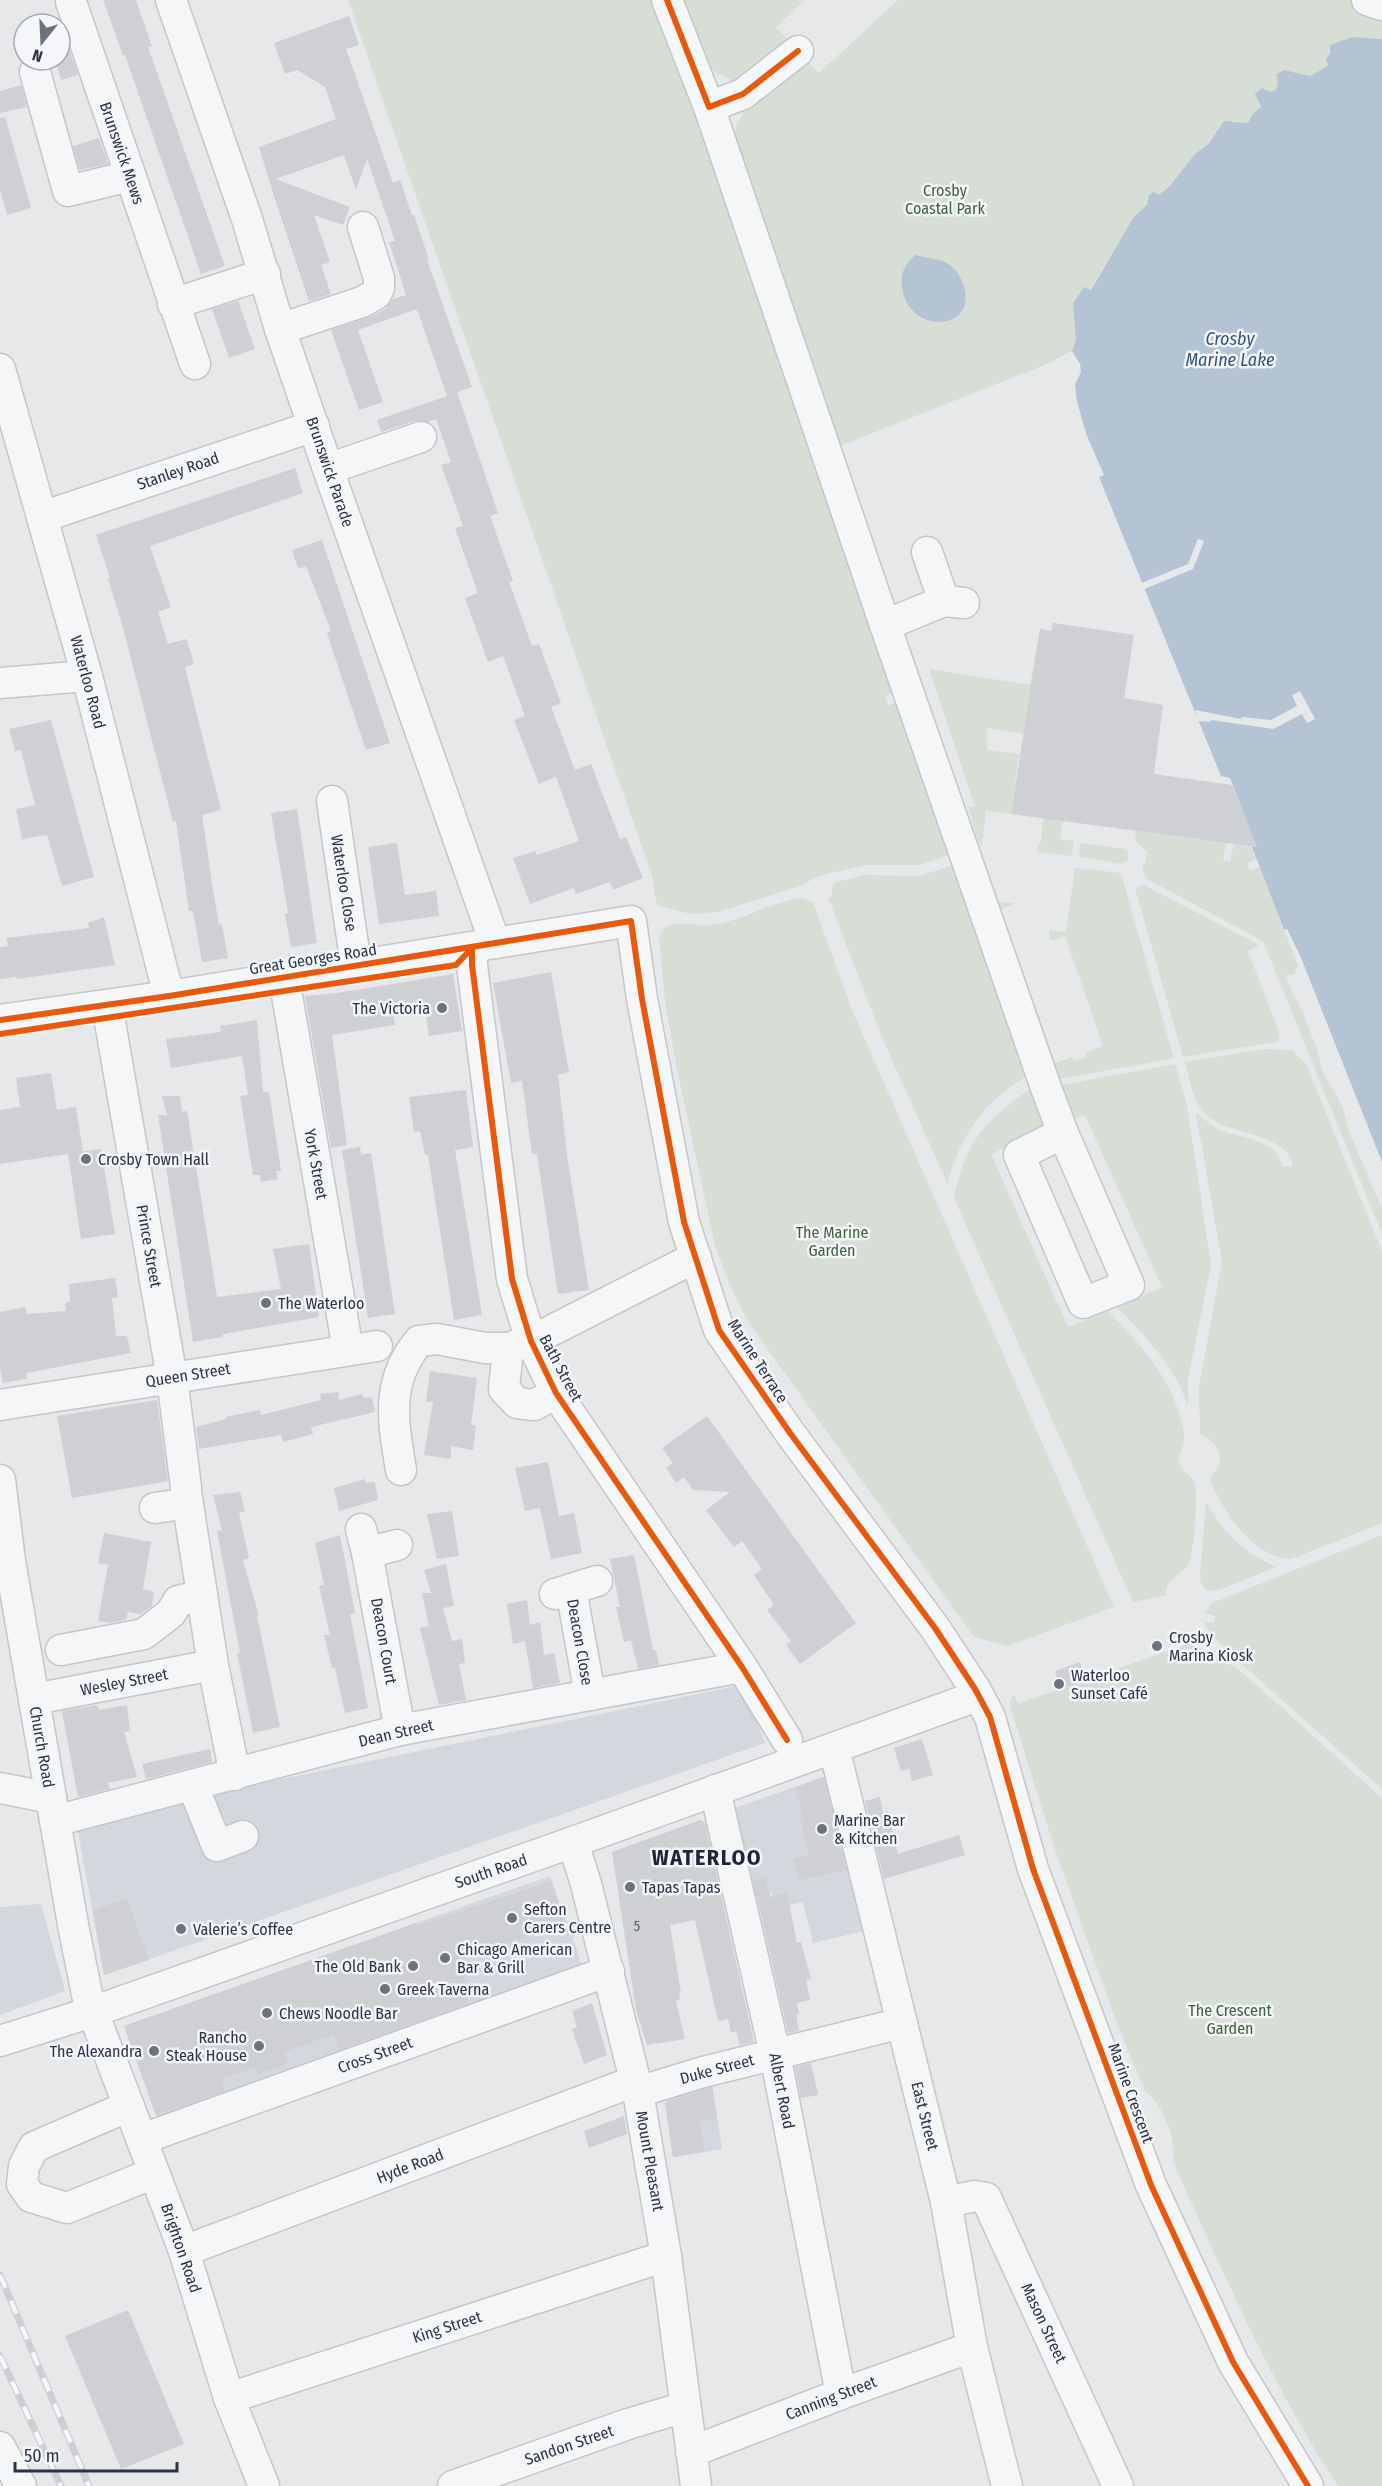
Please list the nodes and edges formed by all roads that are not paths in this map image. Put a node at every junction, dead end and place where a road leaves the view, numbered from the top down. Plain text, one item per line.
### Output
1 (171, 0) edge
2 (667, 0) edge
3 (1367, 0) edge
4 (71, 2) dead end
5 (1382, 5) edge
6 (798, 51) dead end
7 (35, 72) dead end
8 (709, 107) junction
9 (130, 176) junction
10 (363, 227) dead end
11 (265, 274) junction
12 (173, 304) junction
13 (280, 329) junction
14 (195, 364) dead end
15 (0, 369) edge
16 (314, 426) junction
17 (421, 437) dead end
18 (328, 469) junction
19 (42, 517) junction
20 (927, 552) dead end
21 (885, 625) junction
22 (87, 676) junction
23 (0, 683) edge
24 (332, 801) dead end
25 (631, 921) joint
26 (484, 945) junction
27 (356, 965) junction
28 (284, 978) junction
29 (169, 996) junction
30 (107, 1005) junction
31 (0, 1020) edge
32 (1063, 1133) junction
33 (696, 1257) junction
34 (519, 1345) junction
35 (377, 1346) dead end
36 (348, 1350) junction
37 (172, 1378) junction
38 (556, 1393) junction
39 (0, 1405) edge
40 (401, 1470) dead end
41 (1, 1491) edge
42 (187, 1494) junction
43 (154, 1508) dead end
44 (397, 1545) dead end
45 (574, 1588) dead end
46 (202, 1595) junction
47 (61, 1650) dead end
48 (213, 1665) junction
49 (742, 1667) junction
50 (975, 1689) junction
51 (590, 1695) junction
52 (34, 1699) junction
53 (400, 1730) junction
54 (787, 1740) dead end
55 (834, 1748) junction
56 (235, 1775) junction
57 (193, 1786) junction
58 (0, 1788) edge
59 (715, 1790) junction
60 (53, 1810) junction
61 (243, 1836) dead end
62 (573, 1842) junction
63 (609, 1971) junction
64 (92, 2012) junction
65 (902, 2023) junction
66 (0, 2041) edge
67 (775, 2054) junction
68 (637, 2086) junction
69 (129, 2106) junction
70 (142, 2139) junction
71 (154, 2173) junction
72 (946, 2202) junction
73 (184, 2251) junction
74 (666, 2256) junction
75 (972, 2347) junction
76 (841, 2394) junction
77 (229, 2398) junction
78 (685, 2407) junction
79 (0, 2447) edge
80 (691, 2452) junction
81 (21, 2486) edge
82 (264, 2486) edge
83 (453, 2486) edge
84 (696, 2486) edge
85 (1007, 2486) edge
86 (1118, 2486) edge
87 (1308, 2486) edge

1 - 11 street, Brunswick Parade
2 - 8 street
3 - 5 street
4 - 9 street, Brunswick Mews
6 - 8 street
7 - 9 street
8 - 21 street
9 - 12 street, Brunswick Mews
10 - 13 street
11 - 12 street
11 - 13 street, Brunswick Parade
12 - 14 street, Brunswick Mews
13 - 16 street, Brunswick Parade
15 - 19 street, Waterloo Road
16 - 18 street, Brunswick Parade
16 - 19 street, Stanley Road
17 - 18 street
18 - 26 street, Brunswick Parade
19 - 22 street, Waterloo Road
20 - 21 street
21 - 32 street
22 - 23 street
22 - 29 street, Waterloo Road
24 - 27 street, Waterloo Close
25 - 26 street, Great Georges Road
25 - 33 street, Marine Terrace
26 - 27 street, Great Georges Road
26 - 34 street, Bath Street
27 - 28 street, Great Georges Road
28 - 29 street, Great Georges Road
28 - 36 street, York Street
29 - 30 street, Great Georges Road
30 - 31 street, Great Georges Road
30 - 37 street, Prince Street
32 - 32 street
33 - 34 street
33 - 50 street, Marine Terrace
34 - 38 street, Bath Street
34 - 38 street
34 - 40 street
35 - 36 street, Queen Street
36 - 37 street, Queen Street
37 - 39 street, Queen Street
37 - 42 street, Prince Street
38 - 49 street, Bath Street
41 - 52 street, Church Road
42 - 43 street
42 - 46 street
44 - 53 street, Deacon Court
45 - 51 street, Deacon Close
46 - 47 street
46 - 48 street
48 - 52 street, Wesley Street
48 - 56 street
49 - 51 street, Dean Street
49 - 54 street, Bath Street
50 - 55 street, South Road
50 - 87 street, Marine Crescent
51 - 53 street, Dean Street
52 - 60 street, Church Road
53 - 56 street, Dean Street
55 - 59 street, South Road
55 - 65 street, East Street
56 - 57 street, Dean Street
57 - 60 street, Dean Street
57 - 61 street
58 - 60 street
59 - 62 street, South Road
59 - 67 street, Albert Road
60 - 64 street, Church Road
62 - 63 street, Mount Pleasant
62 - 64 street, South Road
63 - 68 street, Mount Pleasant
63 - 70 street, Cross Street
64 - 66 street, South Road
64 - 69 street, Brighton Road
65 - 67 street, Duke Street
65 - 72 street, East Street
67 - 68 street, Duke Street
67 - 76 street, Albert Road
68 - 73 street, Hyde Road
68 - 74 street, Mount Pleasant
69 - 70 street, Brighton Road
69 - 71 street
70 - 71 street, Brighton Road
71 - 73 street, Brighton Road
72 - 75 street, East Street
72 - 86 street, Mason Street
73 - 77 street, Brighton Road
74 - 77 street, King Street
74 - 78 street, Mount Pleasant
75 - 76 street, Canning Street
75 - 85 street, East Street
76 - 80 street, Canning Street
77 - 82 street, Brighton Road
78 - 80 street, Mount Pleasant
78 - 83 street, Sandon Street
79 - 81 street
80 - 84 street, Mount Pleasant

